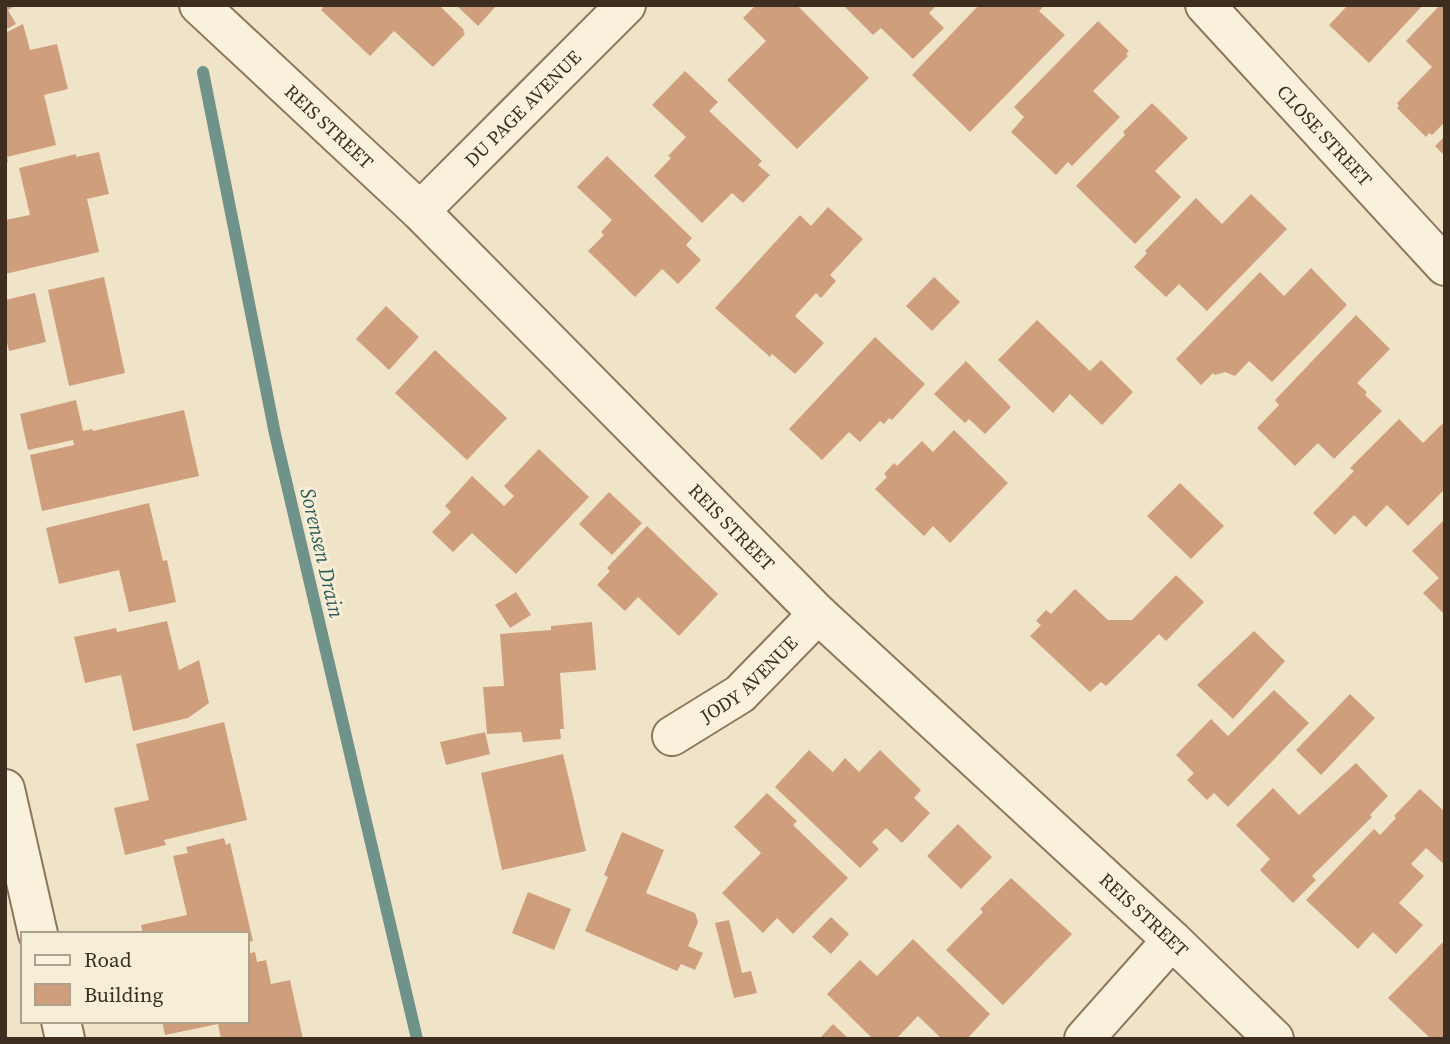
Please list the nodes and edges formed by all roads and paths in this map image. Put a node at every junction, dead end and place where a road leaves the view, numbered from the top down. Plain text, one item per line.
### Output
1 (199, 5) edge
2 (626, 5) edge
3 (1205, 5) edge
4 (420, 211) junction
5 (1445, 266) edge
6 (818, 614) junction
7 (672, 736) dead end
8 (5, 789) edge
9 (26, 923) edge
10 (1171, 940) junction
11 (1084, 1039) edge
12 (1274, 1039) edge

1 - 4 street, REIS STREET
2 - 4 street, DU PAGE AVENUE
3 - 5 street, CLOSE STREET
4 - 6 street, REIS STREET
6 - 7 street, JODY AVENUE
6 - 10 street, REIS STREET
8 - 9 street
10 - 11 street
10 - 12 street, REIS STREET

